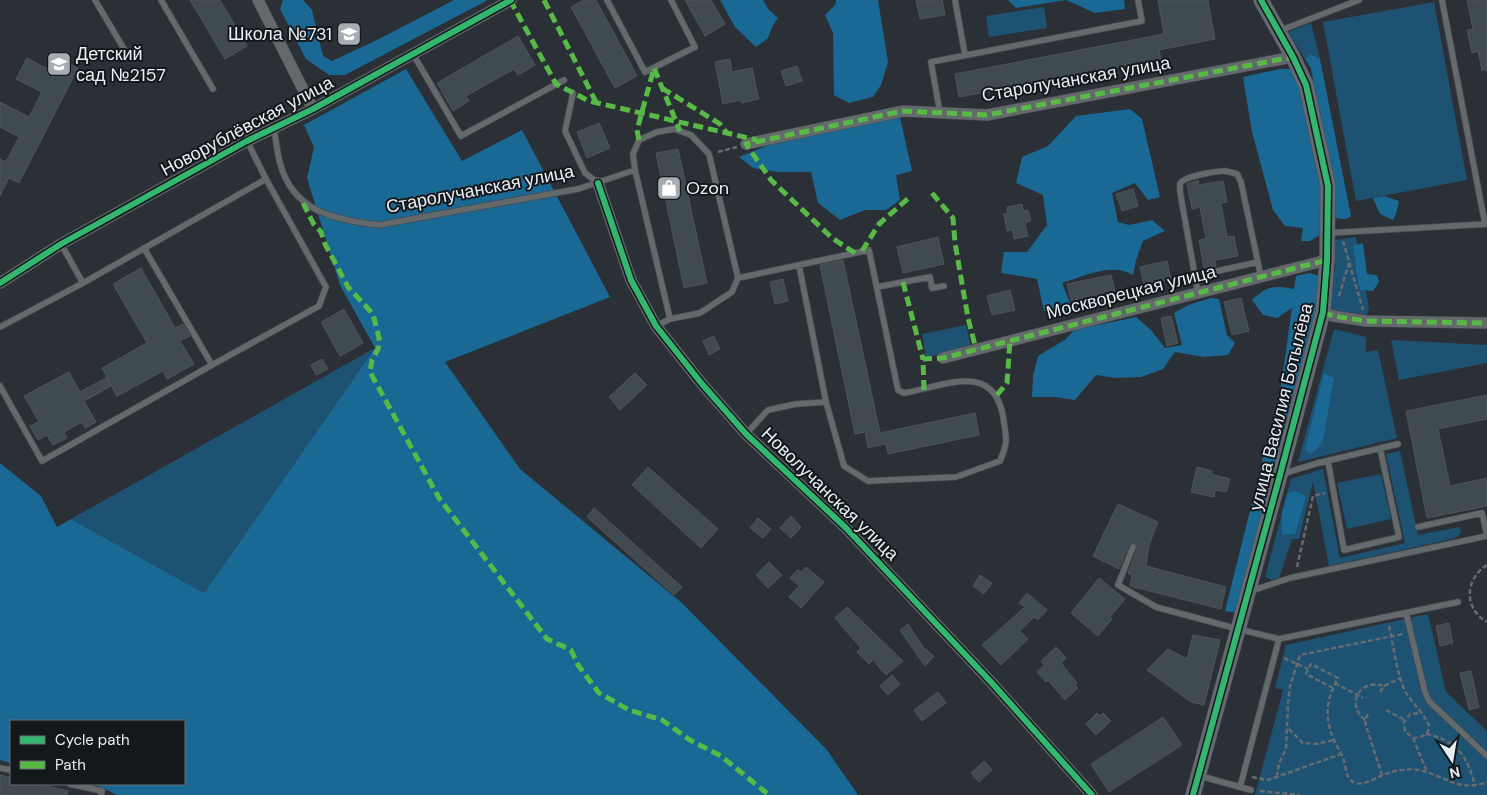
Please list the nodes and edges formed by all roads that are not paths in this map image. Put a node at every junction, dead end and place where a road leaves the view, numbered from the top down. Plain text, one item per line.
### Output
1 (95, 0) edge
2 (161, 0) edge
3 (258, 0) edge
4 (511, 0) edge
5 (607, 0) edge
6 (671, 0) edge
7 (955, 0) edge
8 (1138, 0) edge
9 (1262, 0) edge
10 (1359, 0) edge
11 (1442, 0) edge
12 (1279, 31) junction
13 (124, 49) dead end
14 (413, 54) junction
15 (965, 55) junction
16 (1293, 57) junction
17 (564, 80) dead end
18 (213, 89) dead end
19 (573, 93) dead end
20 (313, 109) junction
21 (940, 113) junction
22 (273, 128) junction
23 (247, 141) junction
24 (746, 144) dead end
25 (634, 170) junction
26 (266, 180) junction
27 (598, 182) junction
28 (1486, 224) edge
29 (1334, 233) junction
30 (61, 244) junction
31 (144, 248) junction
32 (1327, 260) junction
33 (1258, 262) junction
34 (799, 265) junction
35 (1195, 276) junction
36 (1261, 277) junction
37 (738, 278) junction
38 (83, 283) junction
39 (0, 284) edge
40 (944, 286) dead end
41 (877, 287) junction
42 (1198, 293) junction
43 (1328, 314) junction
44 (670, 319) junction
45 (1487, 323) edge
46 (656, 326) junction
47 (0, 327) edge
48 (943, 358) dead end
49 (212, 366) junction
50 (0, 386) edge
51 (826, 402) junction
52 (746, 434) junction
53 (1398, 444) dead end
54 (1380, 448) junction
55 (1328, 461) junction
56 (1280, 475) junction
57 (1418, 527) dead end
58 (1487, 535) edge
59 (1133, 547) dead end
60 (1248, 592) junction
61 (1458, 602) dead end
62 (1406, 613) junction
63 (1238, 629) junction
64 (1279, 639) junction
65 (1487, 756) edge
66 (1198, 775) junction
67 (75, 785) edge
68 (1240, 787) junction
69 (1251, 790) road end
70 (101, 795) edge
71 (1092, 795) edge
72 (1193, 795) edge

1 - 13 lane
2 - 18 lane
3 - 20 street
4 - 14 street, Новорублёвская улица
5 - 6 lane
7 - 15 lane
8 - 15 lane
9 - 12 street, улица Василия Ботылёва
10 - 12 lane
11 - 28 lane
12 - 16 street, улица Василия Ботылёва
14 - 17 lane
14 - 20 street, Новорублёвская улица
15 - 21 lane
16 - 21 street, Старолучанская улица
16 - 29 street, улица Василия Ботылёва
19 - 27 lane
20 - 22 street, Новорублёвская улица
21 - 24 street, Старолучанская улица
22 - 23 street, Новорублёвская улица
22 - 27 lane, Старолучанская улица
23 - 26 lane
23 - 30 street, Новорублёвская улица
25 - 27 lane, Старолучанская улица
25 - 37 lane
25 - 44 lane
26 - 31 lane
26 - 49 lane
27 - 46 street, Новолучанская улица
28 - 29 lane
29 - 32 street, улица Василия Ботылёва
30 - 38 lane
30 - 39 street, Новорублёвская улица
31 - 38 lane
31 - 49 lane
32 - 36 street, Москворецкая улица
32 - 43 street, улица Василия Ботылёва
33 - 35 lane
33 - 35 lane
33 - 36 lane
34 - 37 lane
34 - 41 lane
34 - 51 lane
35 - 42 lane
36 - 42 street, Москворецкая улица
37 - 44 lane
38 - 47 lane
40 - 41 lane
41 - 51 lane
42 - 48 street, Москворецкая улица
43 - 45 street
43 - 56 street, улица Василия Ботылёва
44 - 46 lane
46 - 52 street, Новолучанская улица
49 - 50 lane
51 - 52 lane
52 - 71 street, Новолучанская улица
53 - 54 lane
54 - 55 lane
54 - 55 lane
55 - 56 lane
56 - 60 street, улица Василия Ботылёва
57 - 58 lane
58 - 60 lane
59 - 63 lane
60 - 63 street, улица Василия Ботылёва
61 - 62 lane
62 - 64 lane
62 - 65 lane
63 - 64 lane
63 - 66 street, улица Василия Ботылёва
64 - 68 lane
66 - 68 lane
66 - 72 street, улица Василия Ботылёва
67 - 70 lane
68 - 69 lane

